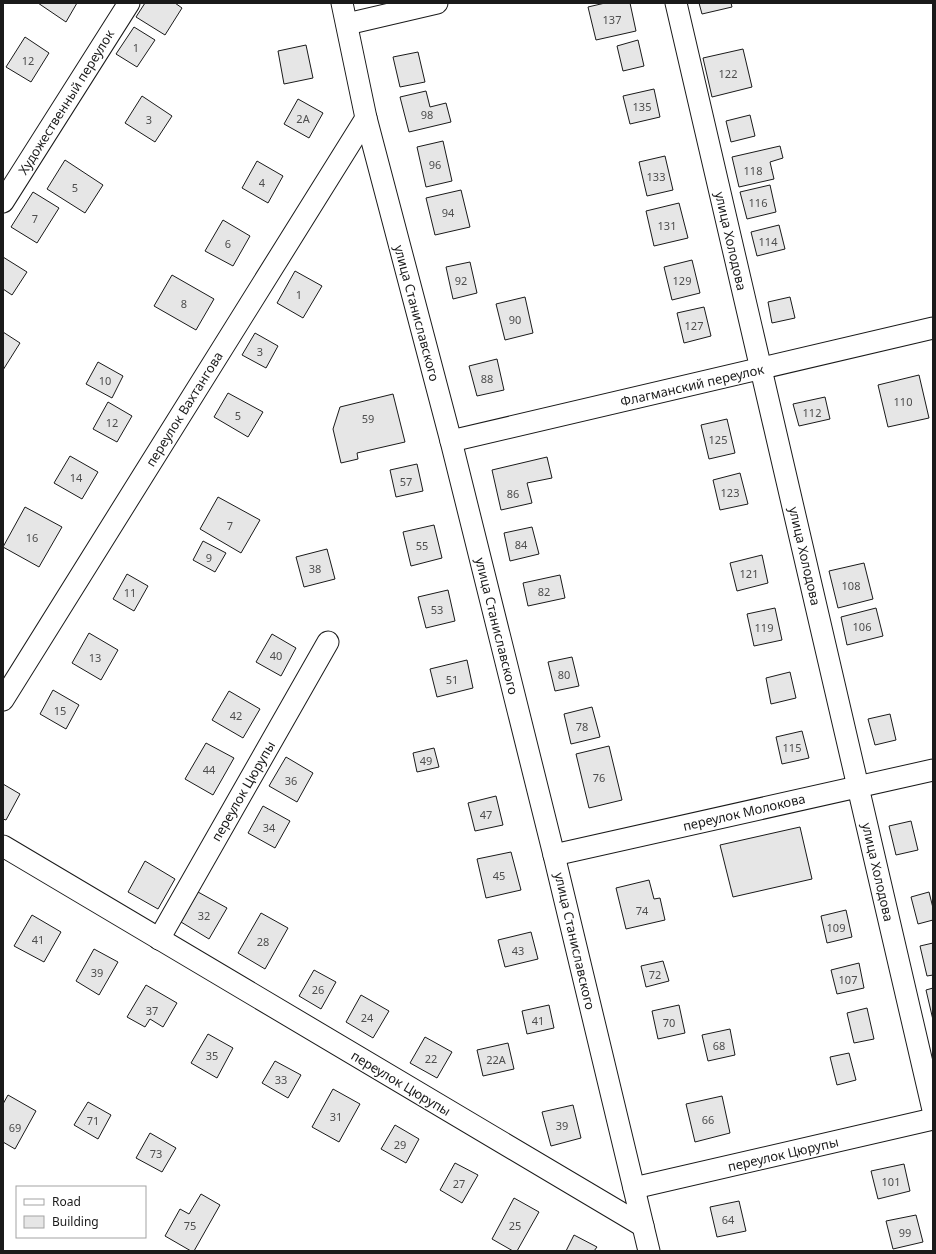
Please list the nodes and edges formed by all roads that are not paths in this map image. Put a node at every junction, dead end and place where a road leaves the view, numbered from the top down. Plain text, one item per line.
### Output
1 (129, 3) edge
2 (342, 3) edge
3 (437, 3) edge
4 (676, 3) edge
5 (347, 24) junction
6 (366, 118) junction
7 (3, 202) edge
8 (933, 328) edge
9 (761, 369) junction
10 (451, 441) junction
11 (328, 642) dead end
12 (3, 700) edge
13 (933, 770) edge
14 (858, 787) junction
15 (3, 846) edge
16 (554, 855) junction
17 (159, 939) junction
18 (933, 1110) edge
19 (933, 1119) edge
20 (634, 1188) junction
21 (643, 1226) junction
22 (649, 1251) edge

1 - 7 street, Художественный переулок
2 - 5 street, улица Станиславского
3 - 5 street
4 - 9 street, улица Холодова
5 - 6 street, улица Станиславского
6 - 10 street, улица Станиславского
6 - 12 street, переулок Вахтангова
8 - 9 street, Флагманский переулок
9 - 10 street, Флагманский переулок
9 - 14 street, улица Холодова
10 - 16 street, улица Станиславского
11 - 17 street, переулок Цюрупы
13 - 14 street, переулок Молокова
14 - 16 street, переулок Молокова
14 - 18 street, улица Холодова
15 - 17 street, переулок Цюрупы
16 - 20 street, улица Станиславского
17 - 21 street, переулок Цюрупы
19 - 20 street, переулок Цюрупы
20 - 21 street, улица Станиславского
21 - 22 street, улица Станиславского

